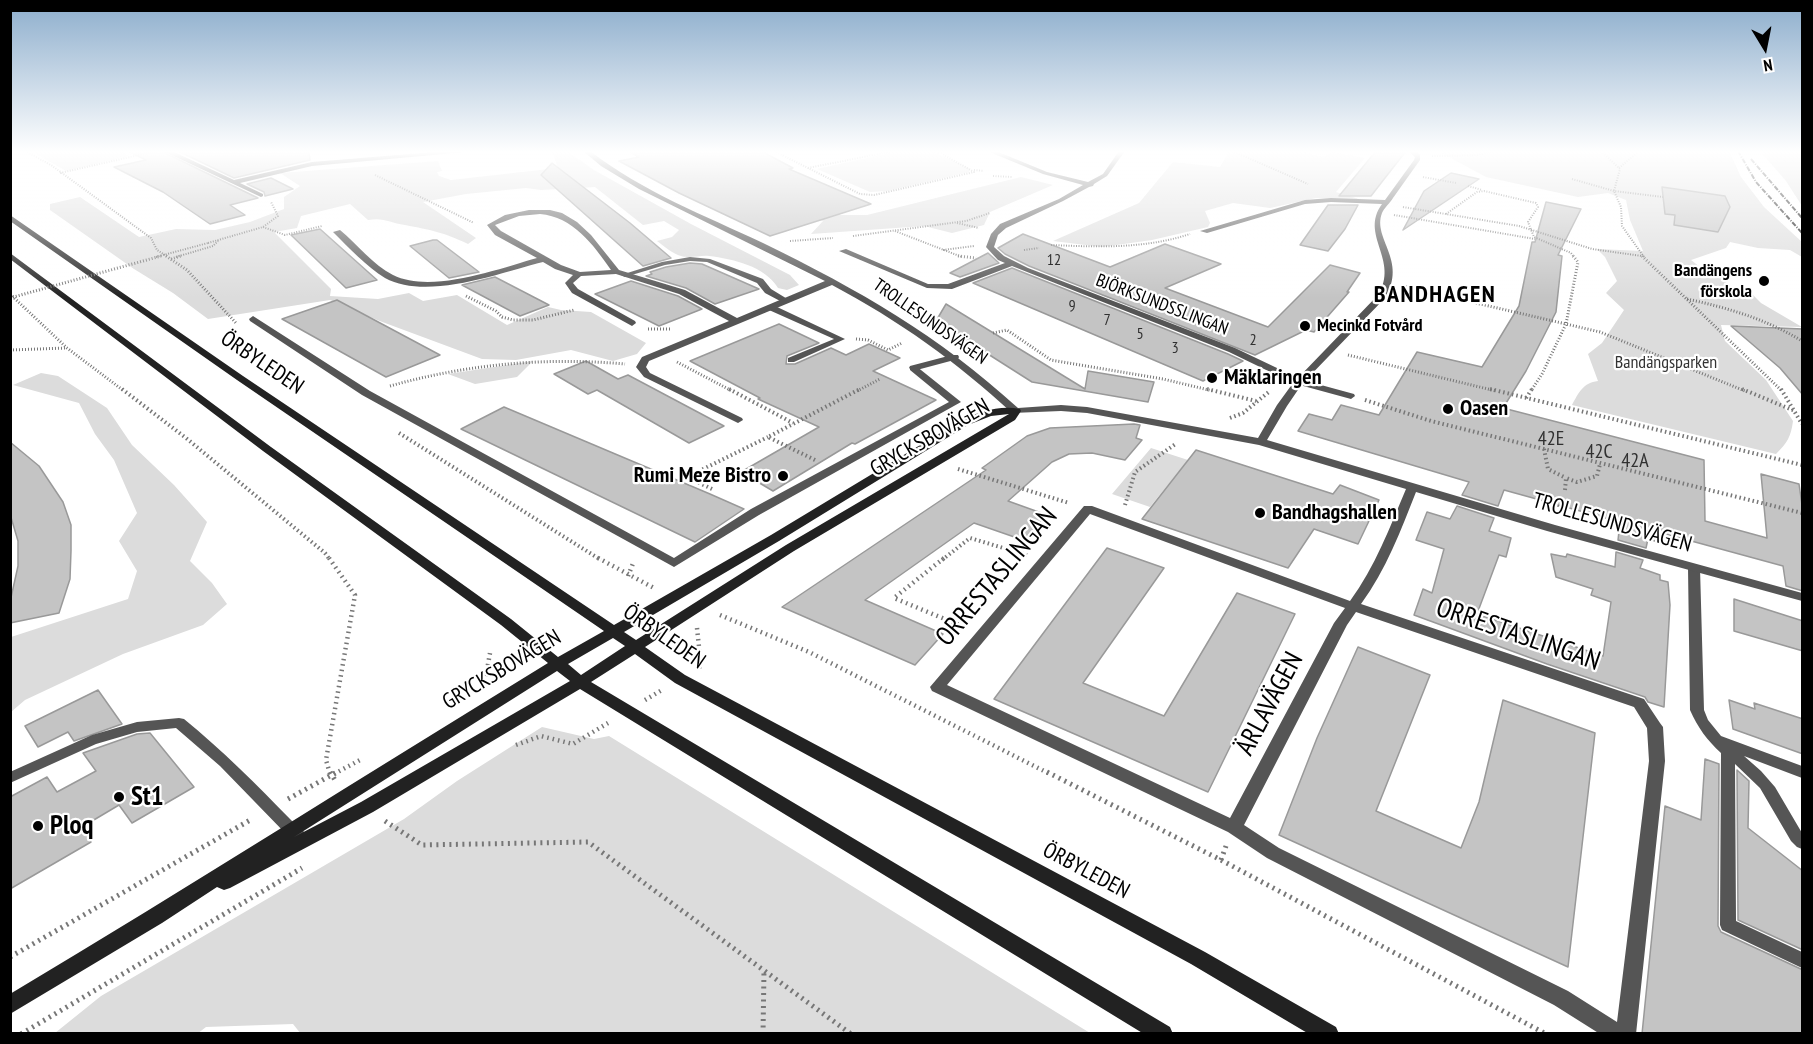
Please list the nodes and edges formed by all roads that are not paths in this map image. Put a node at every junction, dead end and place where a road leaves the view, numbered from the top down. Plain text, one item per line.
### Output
1 (668, 200) edge
2 (1059, 200) edge
3 (1385, 202) joint
4 (10, 217) edge
5 (1204, 231) road end
6 (337, 232) dead end
7 (843, 251) dead end
8 (10, 255) edge
9 (543, 259) junction
10 (1011, 264) junction
11 (615, 272) junction
12 (579, 274) junction
13 (625, 275) junction
14 (833, 281) junction
15 (785, 300) junction
16 (772, 308) junction
17 (253, 319) dead end
18 (738, 322) junction
19 (632, 323) road end
20 (955, 357) junction
21 (791, 360) dead end
22 (913, 368) joint
23 (1299, 382) junction
24 (1351, 396) road end
25 (1016, 411) junction
26 (738, 420) dead end
27 (1261, 442) junction
28 (1412, 486) junction
29 (1694, 568) junction
30 (1803, 597) edge
31 (1352, 606) junction
32 (613, 632) junction
33 (638, 646) junction
34 (559, 663) junction
35 (580, 682) junction
36 (1715, 740) junction
37 (1728, 760) junction
38 (1803, 772) edge
39 (10, 778) edge
40 (1234, 827) junction
41 (296, 836) junction
42 (1803, 843) edge
43 (1803, 960) edge
44 (10, 1005) edge
45 (1163, 1034) edge
46 (1329, 1034) edge
47 (1620, 1034) edge
48 (1626, 1034) edge

1 - 14 street, TROLLESUNDSVÄGEN
2 - 10 street, BJÖRKSUNDSSLINGAN
3 - 5 street
3 - 23 street
4 - 32 main road, ÖRBYLEDEN
6 - 9 street
7 - 10 street
8 - 34 main road
9 - 11 street
9 - 12 street
10 - 23 street, BJÖRKSUNDSSLINGAN
11 - 12 street
11 - 13 street
12 - 19 street
13 - 15 lane
13 - 18 street
14 - 15 street
14 - 20 street, TROLLESUNDSVÄGEN
15 - 16 street
16 - 18 street
16 - 21 lane
17 - 22 street, GRYCKSBOVÄGEN
18 - 26 street
20 - 22 lane
20 - 25 street, TROLLESUNDSVÄGEN
23 - 24 lane
23 - 27 street
25 - 27 street, TROLLESUNDSVÄGEN
25 - 32 main road, GRYCKSBOVÄGEN
25 - 33 main road, GRYCKSBOVÄGEN
27 - 28 street, TROLLESUNDSVÄGEN
28 - 29 street, TROLLESUNDSVÄGEN
28 - 31 street
29 - 30 street, TROLLESUNDSVÄGEN
29 - 36 lane
31 - 40 street, ÄRLAVÄGEN
31 - 40 street, ORRESTASLINGAN
31 - 48 street, ORRESTASLINGAN
32 - 33 main road, ÖRBYLEDEN
32 - 34 main road, GRYCKSBOVÄGEN
33 - 35 main road, GRYCKSBOVÄGEN
33 - 46 main road, ÖRBYLEDEN
34 - 35 main road
34 - 41 main road, GRYCKSBOVÄGEN
35 - 41 main road, GRYCKSBOVÄGEN
35 - 45 main road
36 - 37 lane
36 - 38 lane
37 - 42 lane
37 - 43 lane
39 - 41 lane
40 - 47 street, ORRESTASLINGAN
41 - 44 main road, GRYCKSBOVÄGEN

